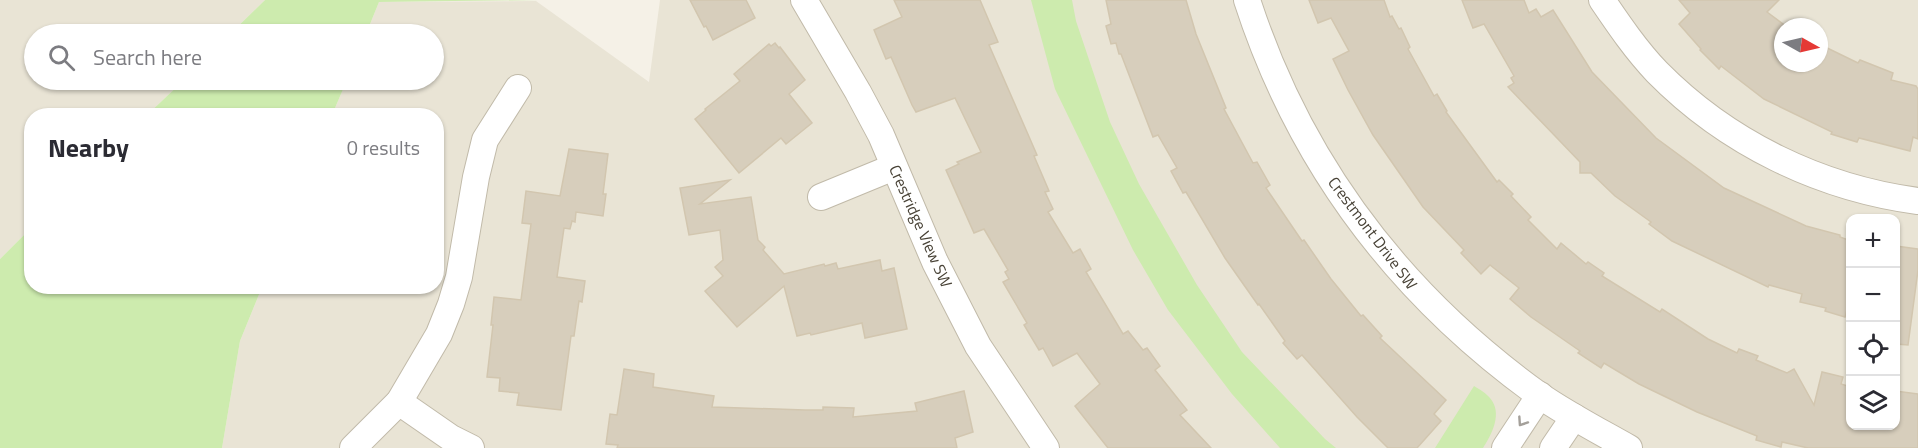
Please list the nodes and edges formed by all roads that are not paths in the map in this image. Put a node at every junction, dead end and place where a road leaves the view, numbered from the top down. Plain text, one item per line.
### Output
1 (804, 0) edge
2 (1247, 0) edge
3 (1602, 0) edge
4 (518, 88) dead end
5 (894, 167) junction
6 (821, 197) dead end
7 (1918, 201) edge
8 (1540, 395) junction
9 (399, 402) junction
10 (1574, 417) junction
11 (353, 448) edge
12 (471, 448) edge
13 (1046, 448) edge
14 (1505, 448) edge
15 (1553, 448) edge
16 (1629, 448) edge

1 - 5 street, Crestridge View SW
2 - 8 street, Crestmont Drive SW
3 - 7 street
4 - 9 street
5 - 6 street
5 - 13 street, Crestridge View SW
8 - 10 street, Crestmont Drive SW
8 -> 14 street
9 - 11 street
9 - 12 street
10 - 15 street
10 - 16 street, Crestmont Drive SW

